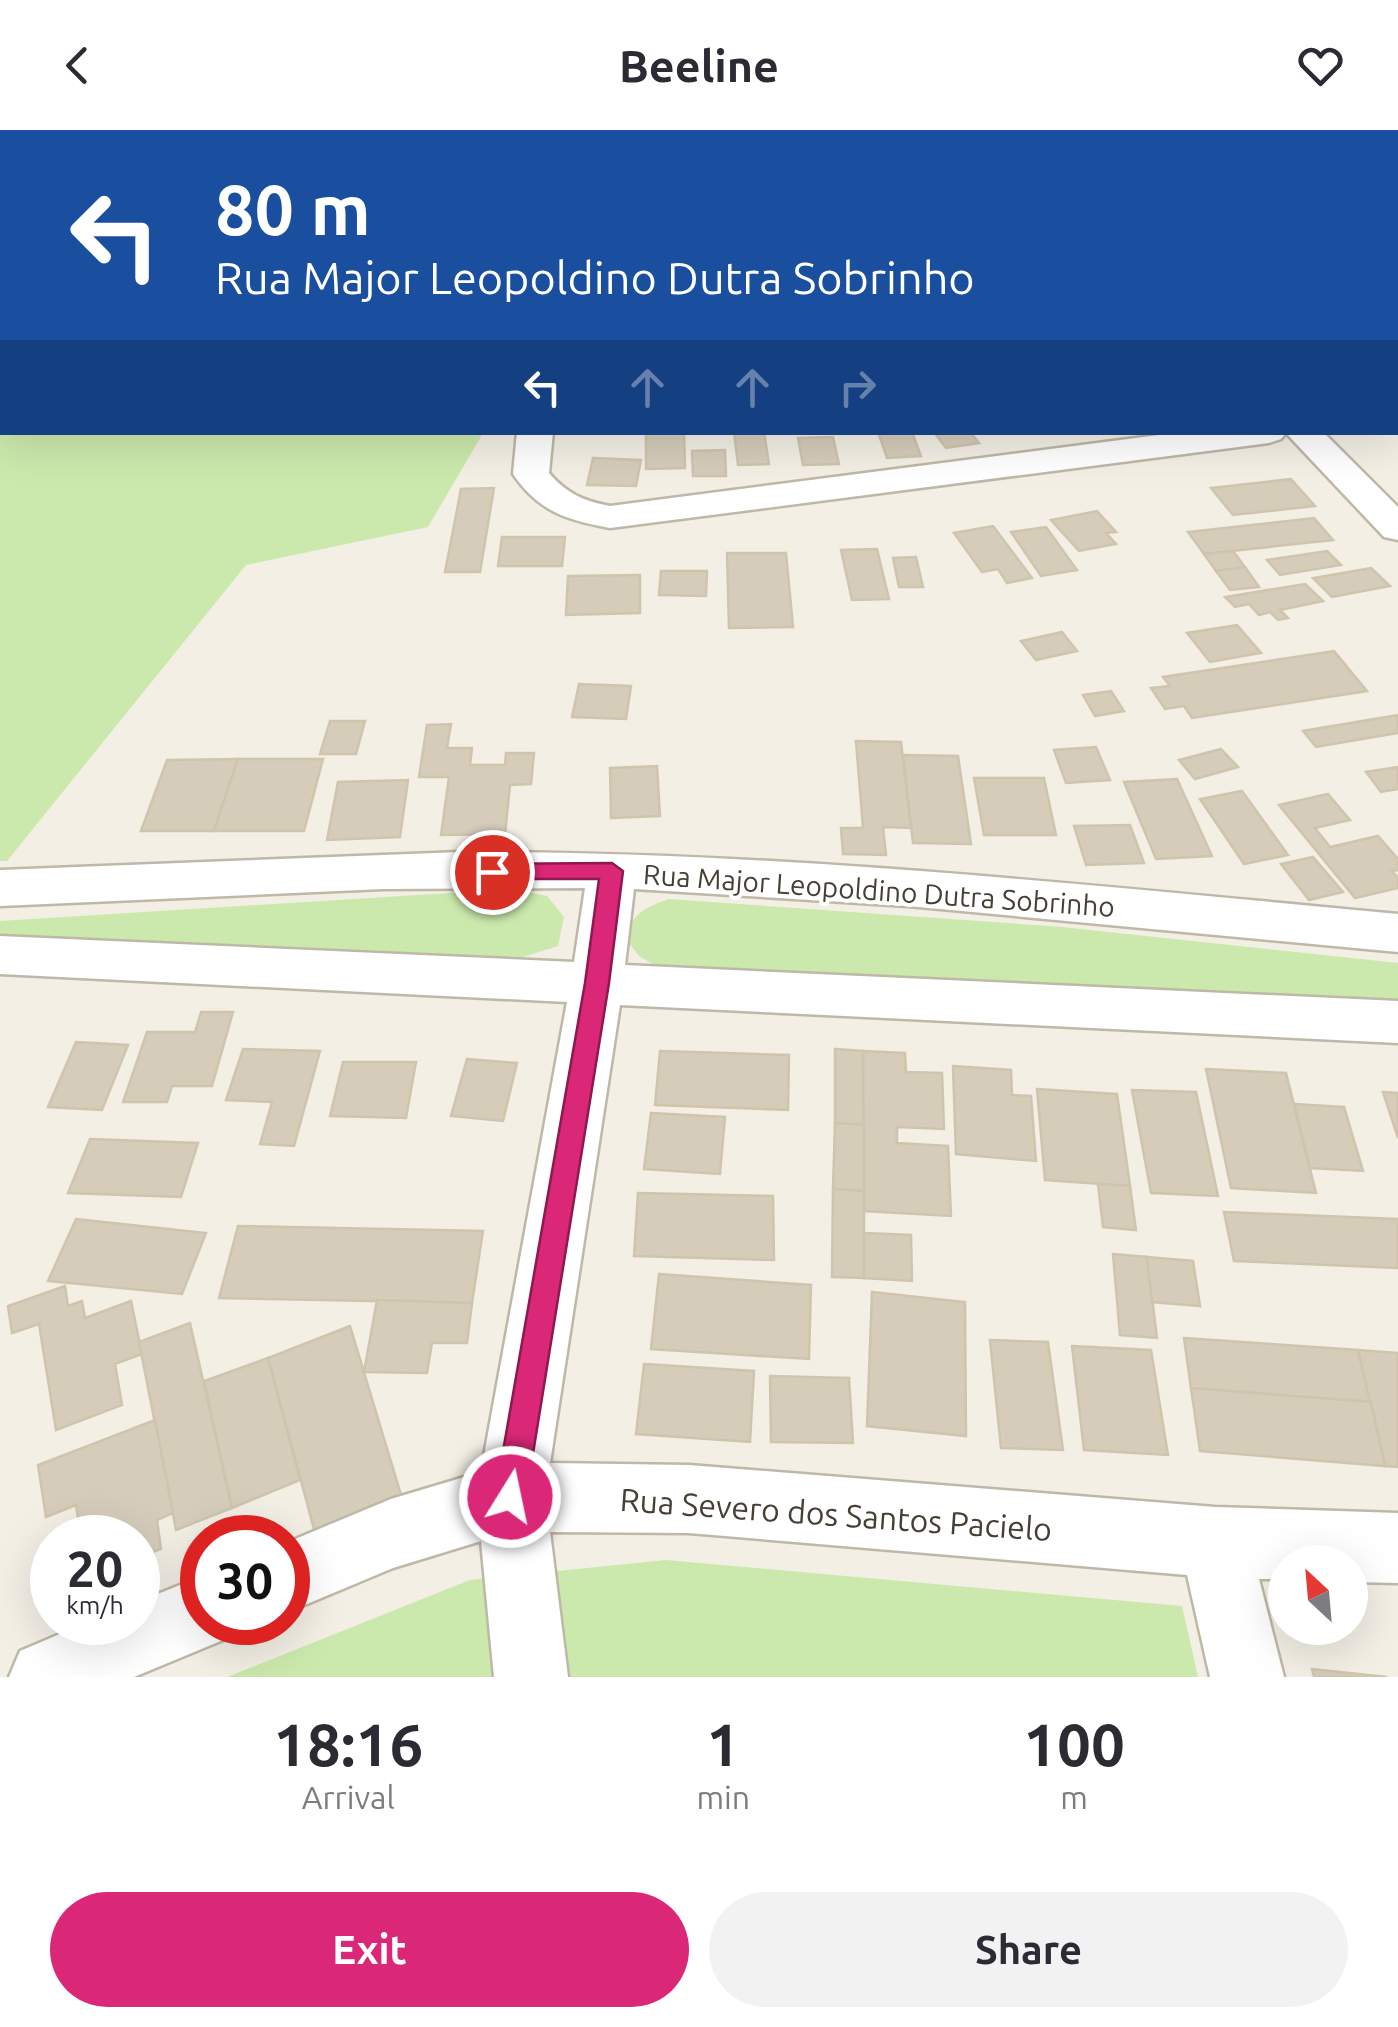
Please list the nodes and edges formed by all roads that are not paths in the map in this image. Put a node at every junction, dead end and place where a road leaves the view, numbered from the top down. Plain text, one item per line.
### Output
1 (535, 435) edge
2 (1245, 435) edge
3 (1307, 435) edge
4 (1398, 530) edge
5 (612, 871) junction
6 (0, 888) edge
7 (1398, 933) edge
8 (0, 955) edge
9 (597, 983) junction
10 (1398, 1022) edge
11 (510, 1497) junction
12 (1215, 1542) junction
13 (1398, 1548) edge
14 (310, 1568) edge
15 (180, 1621) edge
16 (46, 1677) edge
17 (531, 1677) edge
18 (1247, 1677) edge

1 - 2 street
3 - 4 street
5 - 6 street, Rua Major Leopoldino Dutra Sobrinho
5 - 7 street, Rua Major Leopoldino Dutra Sobrinho
5 - 9 street
8 - 9 street
9 - 10 street
9 - 11 street
11 - 12 street, Rua Severo dos Santos Pacielo
11 - 14 street, Rua Severo dos Santos Pacielo
11 - 17 street
12 - 13 street, Rua Severo dos Santos Pacielo
12 - 18 street
15 - 16 street

